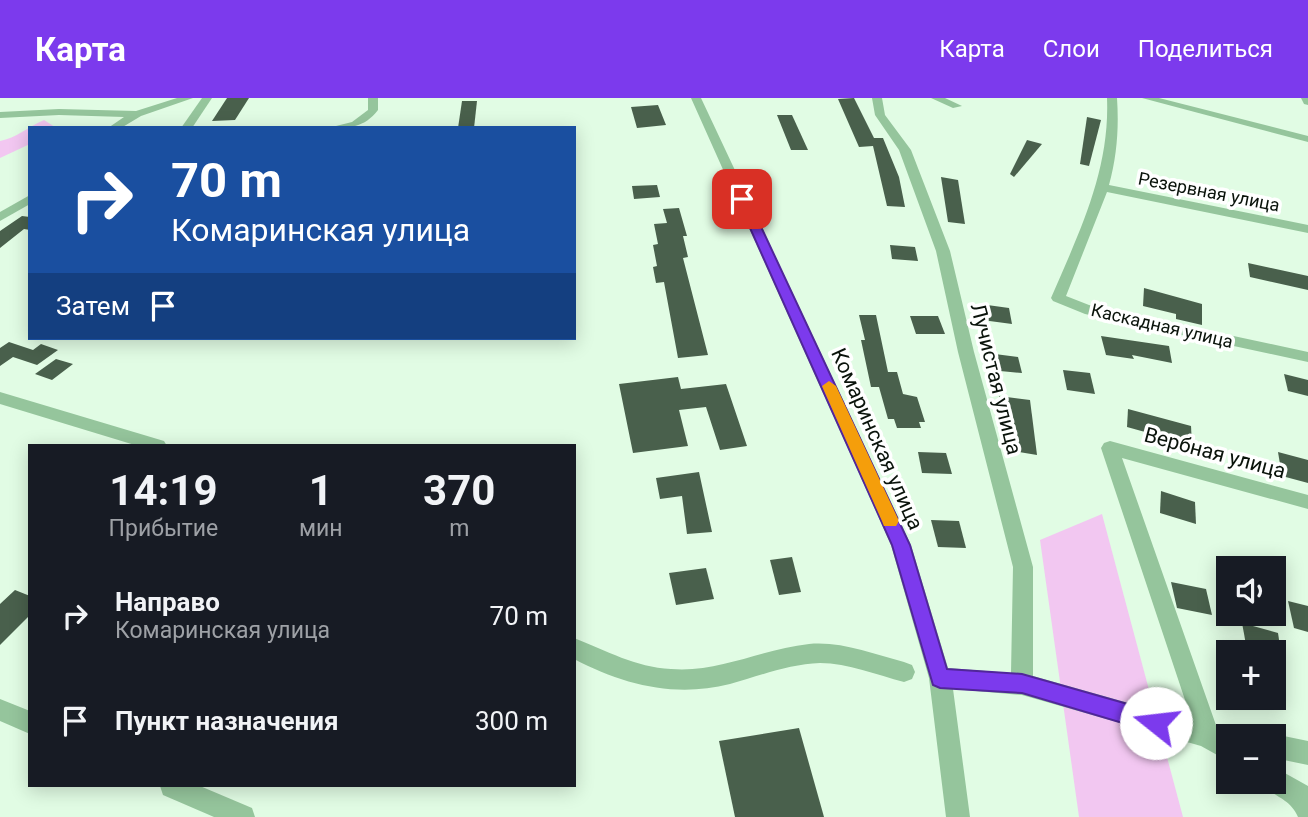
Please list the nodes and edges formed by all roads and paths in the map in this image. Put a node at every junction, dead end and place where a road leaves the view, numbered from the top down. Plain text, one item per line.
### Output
1 (188, 98) edge
2 (207, 98) edge
3 (373, 98) edge
4 (696, 98) edge
5 (877, 98) edge
6 (936, 98) edge
7 (1112, 98) edge
8 (1147, 98) edge
9 (957, 106) dead end
10 (137, 114) junction
11 (0, 115) edge
12 (116, 126) edge
13 (187, 126) edge
14 (353, 126) edge
15 (1308, 139) edge
16 (1103, 188) junction
17 (28, 200) edge
18 (0, 217) edge
19 (1308, 229) edge
20 (1308, 357) edge
21 (0, 398) edge
22 (151, 444) edge
23 (1308, 502) edge
24 (576, 649) edge
25 (904, 672) dead end
26 (940, 678) junction
27 (1022, 684) junction
28 (0, 710) edge
29 (28, 722) edge
30 (1216, 727) edge
31 (1216, 741) edge
32 (1286, 749) edge
33 (1308, 753) edge
34 (174, 787) edge
35 (1286, 787) edge
36 (1308, 811) edge
37 (243, 817) edge
38 (958, 817) edge

1 - 10 street
2 - 13 street
3 - 14 street
4 - 26 street, Комаринская улица
5 - 27 street, Лучистая улица
6 - 9 street
7 - 16 street, Каскадная улица
8 - 15 street
10 - 11 street
10 - 12 street
16 - 19 street, Резервная улица
16 - 20 street, Каскадная улица
17 - 18 street
21 - 22 street
23 - 30 street, Вербная улица
24 - 25 street
26 - 27 street
26 - 38 street, Комаринская улица
27 - 31 street
28 - 29 street
32 - 33 street
34 - 37 street
35 - 36 street

